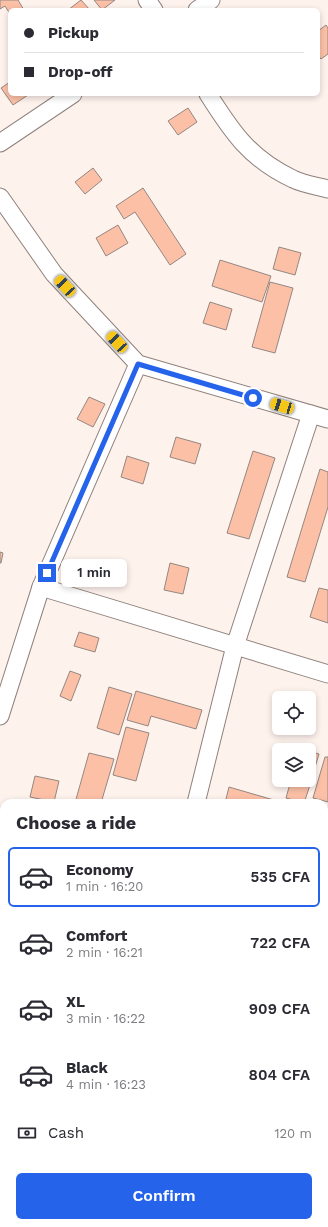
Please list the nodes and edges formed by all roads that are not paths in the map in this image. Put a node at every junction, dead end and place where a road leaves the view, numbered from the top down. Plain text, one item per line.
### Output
1 (211, 0) edge
2 (200, 8) edge
3 (70, 96) edge
4 (209, 96) edge
5 (0, 143) edge
6 (328, 189) edge
7 (0, 197) edge
8 (138, 364) junction
9 (310, 414) junction
10 (328, 420) edge
11 (41, 586) junction
12 (235, 646) junction
13 (328, 674) edge
14 (4, 690) edge
15 (0, 716) edge
16 (197, 799) edge

1 - 2 street
3 - 5 street
4 - 6 street
7 - 8 street
8 - 9 street
8 - 11 street
9 - 10 street
9 - 12 street
11 - 12 street
11 - 14 street
12 - 13 street
12 - 16 street
14 - 15 street

